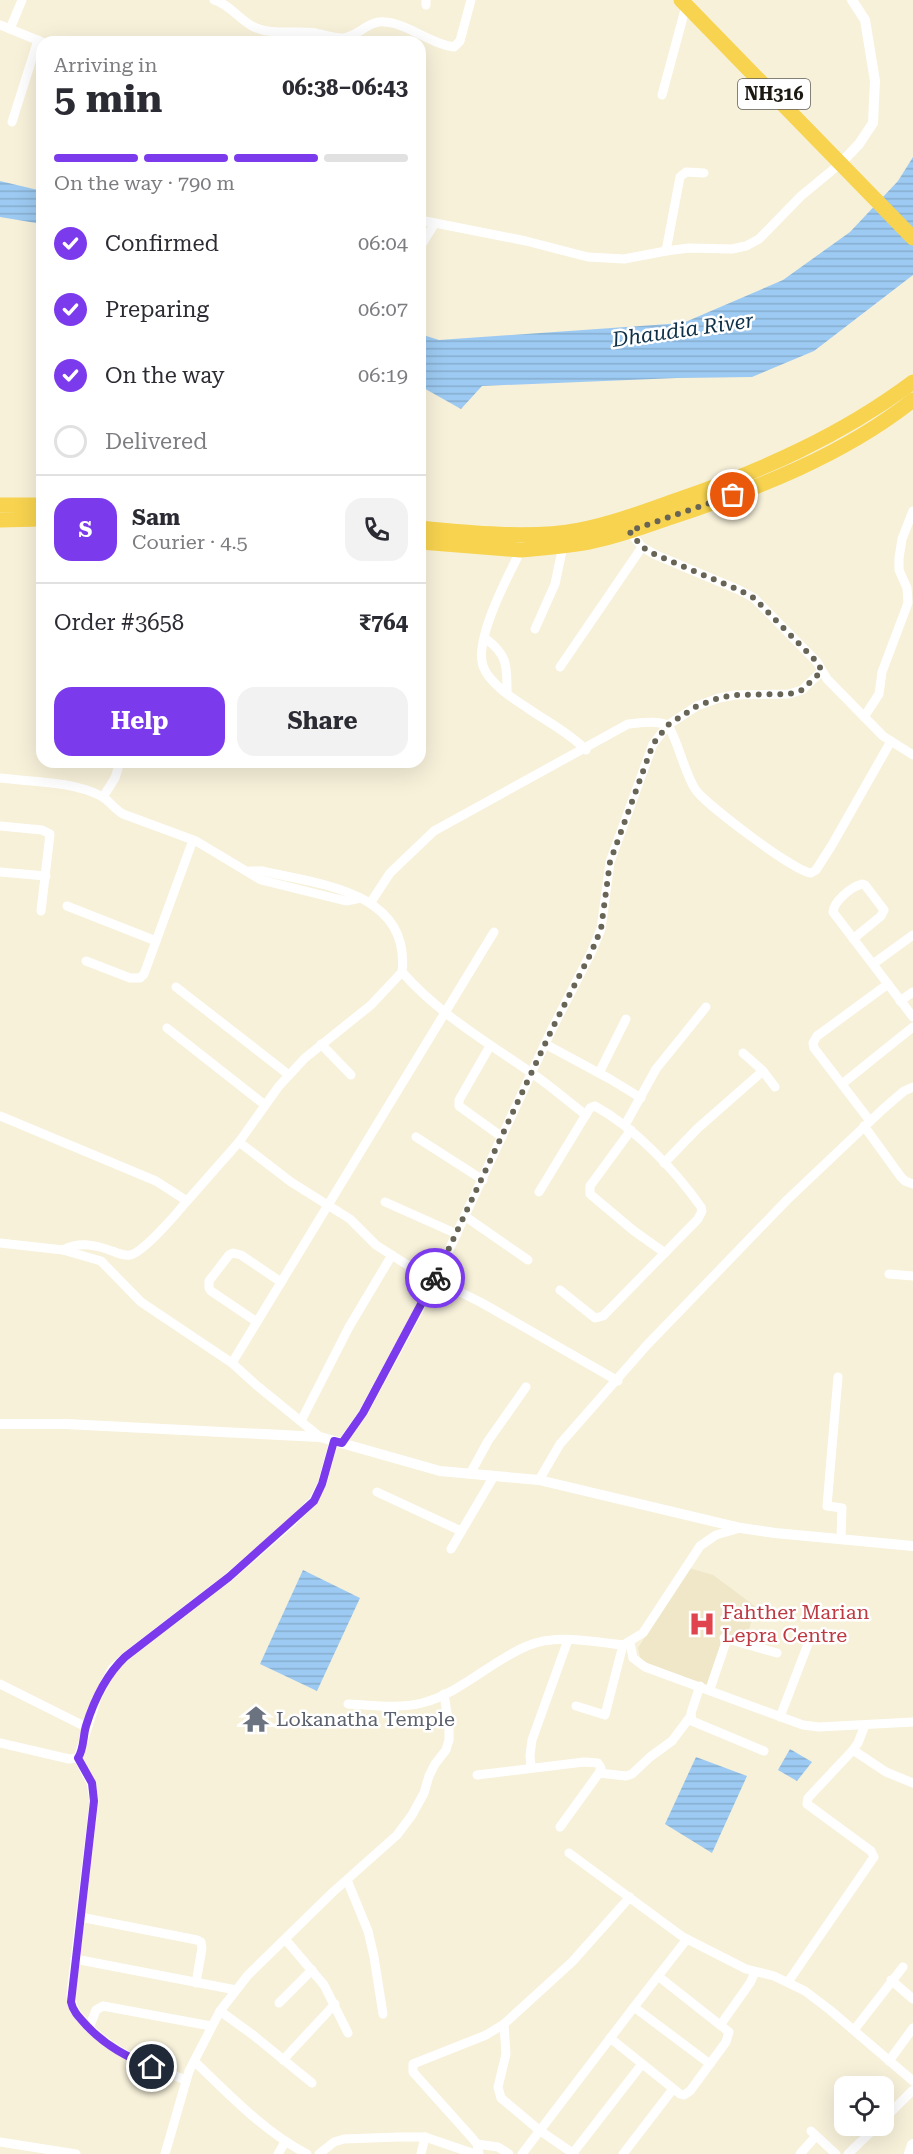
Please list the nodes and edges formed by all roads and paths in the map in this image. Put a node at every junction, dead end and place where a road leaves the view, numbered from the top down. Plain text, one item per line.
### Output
1 (21, 0) edge
2 (214, 0) edge
3 (471, 0) edge
4 (852, 0) edge
5 (684, 3) edge
6 (0, 26) edge
7 (10, 29) junction
8 (315, 33) junction
9 (318, 36) edge
10 (332, 36) edge
11 (350, 36) edge
12 (36, 39) edge
13 (36, 53) edge
14 (663, 94) dead end
15 (12, 122) dead end
16 (841, 163) junction
17 (704, 172) dead end
18 (426, 221) edge
19 (435, 223) junction
20 (426, 237) edge
21 (913, 238) edge
22 (666, 251) junction
23 (913, 382) edge
24 (913, 400) edge
25 (0, 505) edge
26 (36, 505) edge
27 (913, 511) edge
28 (36, 519) edge
29 (0, 520) edge
30 (426, 528) edge
31 (629, 531) junction
32 (426, 542) edge
33 (563, 546) junction
34 (642, 547) junction
35 (521, 550) junction
36 (535, 628) dead end
37 (485, 638) junction
38 (560, 667) dead end
39 (822, 671) junction
40 (507, 692) junction
41 (864, 717) junction
42 (668, 725) junction
43 (891, 741) junction
44 (586, 750) junction
45 (913, 755) edge
46 (118, 768) edge
47 (0, 778) edge
48 (104, 797) junction
49 (0, 826) edge
50 (193, 840) junction
51 (0, 872) edge
52 (46, 876) junction
53 (371, 902) junction
54 (67, 906) dead end
55 (41, 911) dead end
56 (494, 932) dead end
57 (913, 935) edge
58 (853, 939) junction
59 (156, 941) junction
60 (86, 961) dead end
61 (873, 964) junction
62 (402, 972) junction
63 (888, 984) junction
64 (176, 987) dead end
65 (913, 992) edge
66 (900, 1001) junction
67 (706, 1007) dead end
68 (445, 1013) junction
69 (913, 1017) edge
70 (626, 1019) dead end
71 (913, 1027) edge
72 (167, 1028) dead end
73 (321, 1044) junction
74 (545, 1044) junction
75 (490, 1046) junction
76 (743, 1053) dead end
77 (763, 1071) junction
78 (532, 1073) junction
79 (599, 1073) junction
80 (289, 1075) junction
81 (351, 1075) dead end
82 (842, 1084) junction
83 (775, 1087) dead end
84 (913, 1087) edge
85 (641, 1098) junction
86 (265, 1105) junction
87 (586, 1115) junction
88 (0, 1116) edge
89 (867, 1123) junction
90 (628, 1127) junction
91 (416, 1137) dead end
92 (502, 1137) junction
93 (239, 1142) junction
94 (664, 1163) junction
95 (483, 1180) junction
96 (913, 1184) edge
97 (539, 1192) dead end
98 (186, 1201) junction
99 (385, 1203) dead end
100 (327, 1206) junction
101 (466, 1217) junction
102 (457, 1234) junction
103 (0, 1243) edge
104 (63, 1250) junction
105 (665, 1252) junction
106 (392, 1255) junction
107 (528, 1260) dead end
108 (889, 1274) dead end
109 (913, 1276) edge
110 (281, 1282) junction
111 (434, 1282) junction
112 (560, 1290) dead end
113 (257, 1322) junction
114 (232, 1363) junction
115 (838, 1377) dead end
116 (618, 1381) junction
117 (526, 1387) dead end
118 (301, 1421) junction
119 (0, 1424) edge
120 (320, 1437) junction
121 (338, 1442) junction
122 (470, 1474) junction
123 (494, 1476) junction
124 (538, 1480) junction
125 (377, 1492) dead end
126 (741, 1528) junction
127 (462, 1531) junction
128 (841, 1538) junction
129 (913, 1546) edge
130 (451, 1549) dead end
131 (568, 1640) junction
132 (626, 1644) junction
133 (808, 1644) dead end
134 (777, 1653) dead end
135 (0, 1684) edge
136 (700, 1686) junction
137 (710, 1689) junction
138 (444, 1694) junction
139 (348, 1704) dead end
140 (576, 1707) dead end
141 (690, 1717) junction
142 (780, 1717) junction
143 (913, 1722) edge
144 (865, 1725) junction
145 (86, 1727) junction
146 (0, 1743) edge
147 (852, 1750) junction
148 (764, 1751) dead end
149 (78, 1758) junction
150 (531, 1767) junction
151 (599, 1773) junction
152 (477, 1775) dead end
153 (913, 1783) edge
154 (560, 1827) dead end
155 (569, 1852) dead end
156 (347, 1880) junction
157 (630, 1897) junction
158 (80, 1917) junction
159 (285, 1939) junction
160 (687, 1939) junction
161 (75, 1959) junction
162 (903, 1967) dead end
163 (312, 1970) junction
164 (756, 1972) junction
165 (658, 1977) junction
166 (891, 1980) junction
167 (788, 1982) junction
168 (196, 1983) junction
169 (236, 1990) junction
170 (913, 1999) edge
171 (279, 2003) dead end
172 (335, 2004) junction
173 (634, 2007) junction
174 (220, 2011) junction
175 (383, 2014) dead end
176 (504, 2024) junction
177 (721, 2024) junction
178 (211, 2026) junction
179 (89, 2028) junction
180 (913, 2028) edge
181 (854, 2030) junction
182 (348, 2033) dead end
183 (610, 2038) junction
184 (283, 2060) junction
185 (194, 2061) junction
186 (889, 2061) junction
187 (642, 2064) junction
188 (710, 2064) junction
189 (186, 2080) junction
190 (913, 2081) edge
191 (312, 2083) dead end
192 (673, 2089) junction
193 (913, 2090) edge
194 (894, 2110) edge
195 (539, 2130) junction
196 (867, 2136) edge
197 (425, 2137) junction
198 (0, 2142) edge
199 (285, 2142) junction
200 (913, 2145) edge
201 (477, 2151) edge
202 (76, 2154) edge
203 (165, 2154) edge
204 (278, 2154) edge
205 (307, 2154) edge
206 (319, 2154) edge
207 (421, 2154) edge
208 (509, 2154) edge
209 (522, 2154) edge
210 (573, 2154) edge
211 (623, 2154) edge
212 (800, 2154) edge
213 (836, 2154) edge
214 (848, 2154) edge
215 (910, 2154) edge

1 - 7 street
2 - 8 street
3 - 11 street
4 - 16 street
5 - 14 street
5 - 16 highway, NH316
6 - 7 street
7 - 12 street
8 - 9 street
8 - 10 street
13 - 15 street
16 - 21 highway, NH316
16 - 22 street
17 - 22 street
18 - 19 street
19 - 20 street
19 - 22 street
23 - 30 highway
24 - 31 highway
25 - 26 highway
27 - 41 street
28 - 29 highway
31 - 33 highway
31 - 34 street
32 - 35 highway
33 - 35 highway
33 - 36 street
34 - 38 street
34 - 39 street
35 - 37 street
37 - 40 street
37 - 40 street
39 - 41 street
39 - 42 street
40 - 44 street
41 - 43 street
42 - 43 street
42 - 44 street
42 - 74 street
43 - 45 street
44 - 53 street
46 - 48 street
47 - 48 street
48 - 50 street
49 - 52 street
50 - 53 street
50 - 59 street
51 - 52 street
52 - 55 street
53 - 62 street
54 - 59 street
56 - 68 street
57 - 61 street
58 - 58 street
58 - 61 street
59 - 60 street
61 - 63 street
62 - 68 street
62 - 73 street
63 - 66 street
63 - 82 street
64 - 80 street
65 - 66 street
66 - 69 street
67 - 85 street
68 - 75 street
68 - 100 street
70 - 79 street
71 - 82 street
72 - 86 street
73 - 80 street
73 - 81 street
74 - 78 street
74 - 79 street
75 - 78 street
75 - 92 street
76 - 77 street
77 - 83 street
77 - 94 street
78 - 87 street
78 - 92 street
79 - 85 street
80 - 86 street
82 - 89 street
84 - 89 street
85 - 90 street
86 - 93 street
87 - 90 street
87 - 97 street
88 - 98 street
89 - 96 street
89 - 116 street
90 - 94 street
90 - 105 street
91 - 95 street
92 - 95 street
93 - 98 street
93 - 100 street
94 - 105 street
95 - 101 street
98 - 104 street
99 - 102 street
100 - 106 street
100 - 110 street
101 - 102 street
101 - 107 street
102 - 111 street
103 - 104 street
104 - 114 street
105 - 112 street
106 - 111 street
106 - 118 street
108 - 109 street
110 - 113 street
110 - 113 street
111 - 116 street
111 - 121 street
113 - 114 street
114 - 118 street
115 - 128 street
116 - 124 street
117 - 122 street
118 - 120 street
119 - 120 street
120 - 121 street
121 - 122 street
121 - 145 street
122 - 123 street
123 - 124 street
123 - 127 street
124 - 126 street
125 - 127 street
126 - 128 street
126 - 132 street
127 - 130 street
128 - 129 street
131 - 132 street
131 - 138 street
131 - 150 street
132 - 136 street
132 - 140 street
133 - 142 street
134 - 137 street
135 - 145 street
136 - 137 street
136 - 141 street
137 - 142 street
138 - 139 street
138 - 156 street
141 - 148 street
141 - 151 street
142 - 144 street
143 - 144 street
144 - 147 street
145 - 149 street
146 - 149 street
147 - 153 street
147 - 167 street
149 - 158 street
150 - 151 street
150 - 152 street
151 - 154 street
155 - 157 street
156 - 159 street
156 - 175 street
157 - 160 street
157 - 176 street
158 - 161 street
158 - 168 street
159 - 163 street
159 - 169 street
160 - 164 street
160 - 165 street
161 - 168 street
161 - 179 street
162 - 166 street
163 - 171 street
163 - 172 street
164 - 167 street
164 - 177 street
165 - 173 street
165 - 177 street
166 - 170 street
166 - 181 street
167 - 181 street
168 - 169 street
169 - 174 street
172 - 182 street
172 - 184 street
173 - 183 street
173 - 188 street
174 - 178 street
174 - 184 street
176 - 195 street
176 - 201 street
177 - 188 street
178 - 179 street
178 - 185 street
179 - 189 street
180 - 186 street
181 - 186 street
183 - 187 street
183 - 195 street
184 - 191 street
185 - 189 street
185 - 199 street
186 - 190 street
187 - 192 street
187 - 210 street
188 - 192 street
189 - 203 street
192 - 211 street
193 - 194 street
195 - 209 street
195 - 210 street
196 - 214 street
197 - 201 street
197 - 206 street
197 - 207 street
198 - 202 street
199 - 204 street
199 - 205 street
200 - 215 main road
201 - 208 street
212 - 213 street

